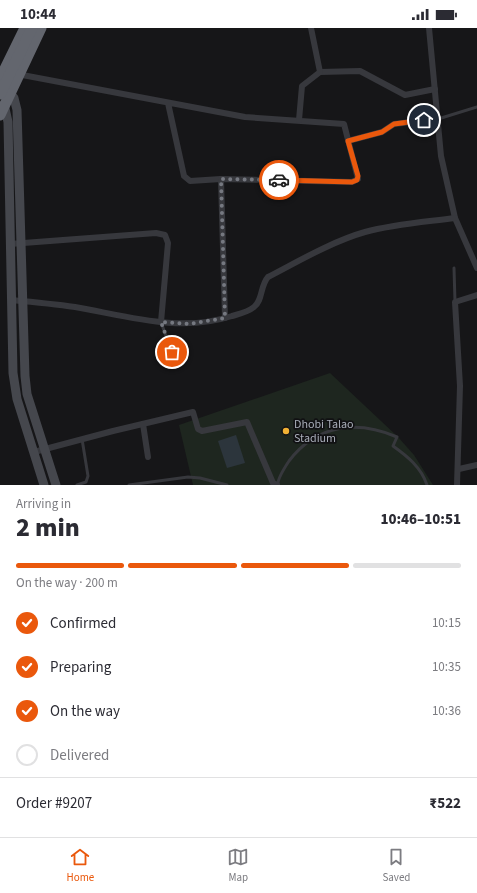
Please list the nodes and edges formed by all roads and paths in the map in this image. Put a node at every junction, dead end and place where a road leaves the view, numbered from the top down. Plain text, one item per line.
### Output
1 (25, 28) edge
2 (32, 28) edge
3 (41, 28) edge
4 (311, 28) edge
5 (429, 28) edge
6 (320, 72) junction
7 (19, 74) junction
8 (1, 77) edge
9 (435, 89) junction
10 (3, 101) edge
11 (168, 103) junction
12 (477, 107) edge
13 (438, 119) junction
14 (299, 120) junction
15 (348, 141) junction
16 (221, 179) junction
17 (455, 218) junction
18 (10, 244) junction
19 (22, 244) junction
20 (454, 268) dead end
21 (477, 268) edge
22 (477, 295) edge
23 (11, 300) junction
24 (22, 301) junction
25 (455, 302) junction
26 (225, 318) junction
27 (161, 322) junction
28 (176, 364) dead end
29 (143, 424) junction
30 (82, 439) junction
31 (44, 449) junction
32 (34, 452) junction
33 (148, 457) dead end
34 (477, 465) edge
35 (459, 469) junction
36 (44, 485) edge
37 (56, 485) edge
38 (77, 485) edge
39 (129, 485) edge
40 (227, 485) edge
41 (277, 485) edge
42 (427, 485) edge
43 (457, 485) edge

1 - 8 highway
2 - 10 highway, bridge
3 - 7 highway
4 - 6 street
5 - 9 street
6 - 9 street
6 - 14 street
7 - 8 street
7 - 10 highway
7 - 11 street
8 - 10 street
9 - 13 street
10 - 18 street
10 - 19 street
11 - 14 street
11 - 16 street
12 - 13 lane
13 - 15 street
13 - 17 street
14 - 15 street
15 - 16 street
16 - 26 street
17 - 21 street
17 - 26 street
18 - 19 street
18 - 23 street
19 - 24 street
19 - 27 street
20 - 25 lane
22 - 25 street
23 - 24 street
23 - 32 street
24 - 27 street
24 - 31 street
25 - 35 street
26 - 27 street
27 - 28 lane
29 - 30 street
29 - 33 street
29 - 41 street
30 - 31 street
30 - 38 lane
31 - 32 street
31 - 37 street
32 - 36 street
34 - 35 street
35 - 43 street
39 - 40 lane
41 - 42 lane

